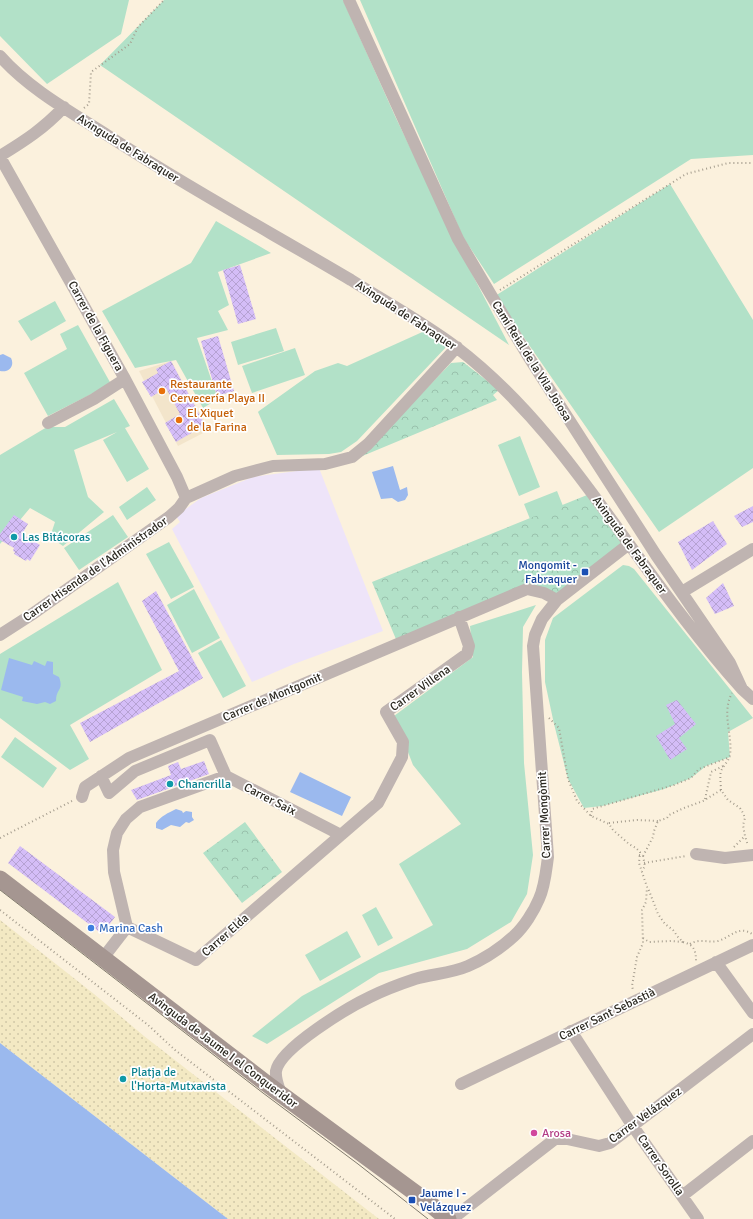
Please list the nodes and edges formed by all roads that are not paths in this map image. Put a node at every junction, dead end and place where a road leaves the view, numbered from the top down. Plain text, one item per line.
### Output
1 (350, 0) edge
2 (0, 56) edge
3 (64, 107) junction
4 (0, 156) edge
5 (457, 347) junction
6 (125, 379) junction
7 (48, 423) dead end
8 (186, 498) junction
9 (629, 544) junction
10 (753, 549) edge
11 (682, 592) junction
12 (557, 600) junction
13 (459, 617) junction
14 (0, 635) edge
15 (739, 686) junction
16 (753, 699) edge
17 (101, 776) junction
18 (226, 776) junction
19 (82, 797) road end
20 (341, 835) junction
21 (696, 854) road end
22 (752, 855) edge
23 (0, 879) edge
24 (127, 927) junction
25 (753, 945) edge
26 (103, 958) junction
27 (716, 962) junction
28 (753, 1013) edge
29 (571, 1031) junction
30 (753, 1034) edge
31 (249, 1071) junction
32 (276, 1071) junction
33 (460, 1084) dead end
34 (281, 1094) junction
35 (632, 1125) junction
36 (753, 1141) edge
37 (682, 1196) junction
38 (448, 1219) edge
39 (452, 1219) edge
40 (698, 1219) edge

1 - 11 street, Camí Reial de la Vila Joiosa
2 - 3 street, Avinguda de Fabraquer
3 - 4 street
3 - 5 street, Avinguda de Fabraquer
4 - 6 street, Carrer de la Figuera
5 - 8 street
5 - 9 street, Avinguda de Fabraquer
6 - 7 street
6 - 8 street, Carrer de la Figuera
8 - 14 street, Carrer Hisenda de l'Administrador
9 - 12 street, Carrer Mongòmit
9 - 15 street, Avinguda de Fabraquer
10 - 11 street
11 - 15 street, Camí Reial de la Vila Joiosa
12 - 13 street, Carrer de Montgomit
12 - 32 street, Carrer Mongòmit
13 - 17 street, Carrer de Montgomit
13 - 20 street, Carrer Villena
15 - 16 street, Camí Reial de la Vila Joiosa
17 - 18 street
17 - 19 street, Carrer de Montgomit
18 - 20 street, Carrer Saix
18 - 24 street
20 - 24 street, Carrer Elda
21 - 22 street
23 - 26 street, Avinguda de Jaume I el Conqueridor
24 - 26 street
25 - 27 street, Carrer Sant Sebastià
26 - 31 street, Avinguda de Jaume I el Conqueridor
27 - 28 street
27 - 29 street, Carrer Sant Sebastià
29 - 33 street, Carrer Sant Sebastià
29 - 35 street, Carrer Sorolla
30 - 35 street, Carrer Velázquez
31 - 32 street
31 - 34 street, Avinguda de Jaume I el Conqueridor
32 - 34 street
34 - 38 street, Avinguda de Jaume I el Conqueridor
35 - 37 street, Carrer Sorolla
35 - 39 street, Carrer Velázquez
36 - 37 street
37 - 40 street, Carrer Sorolla

